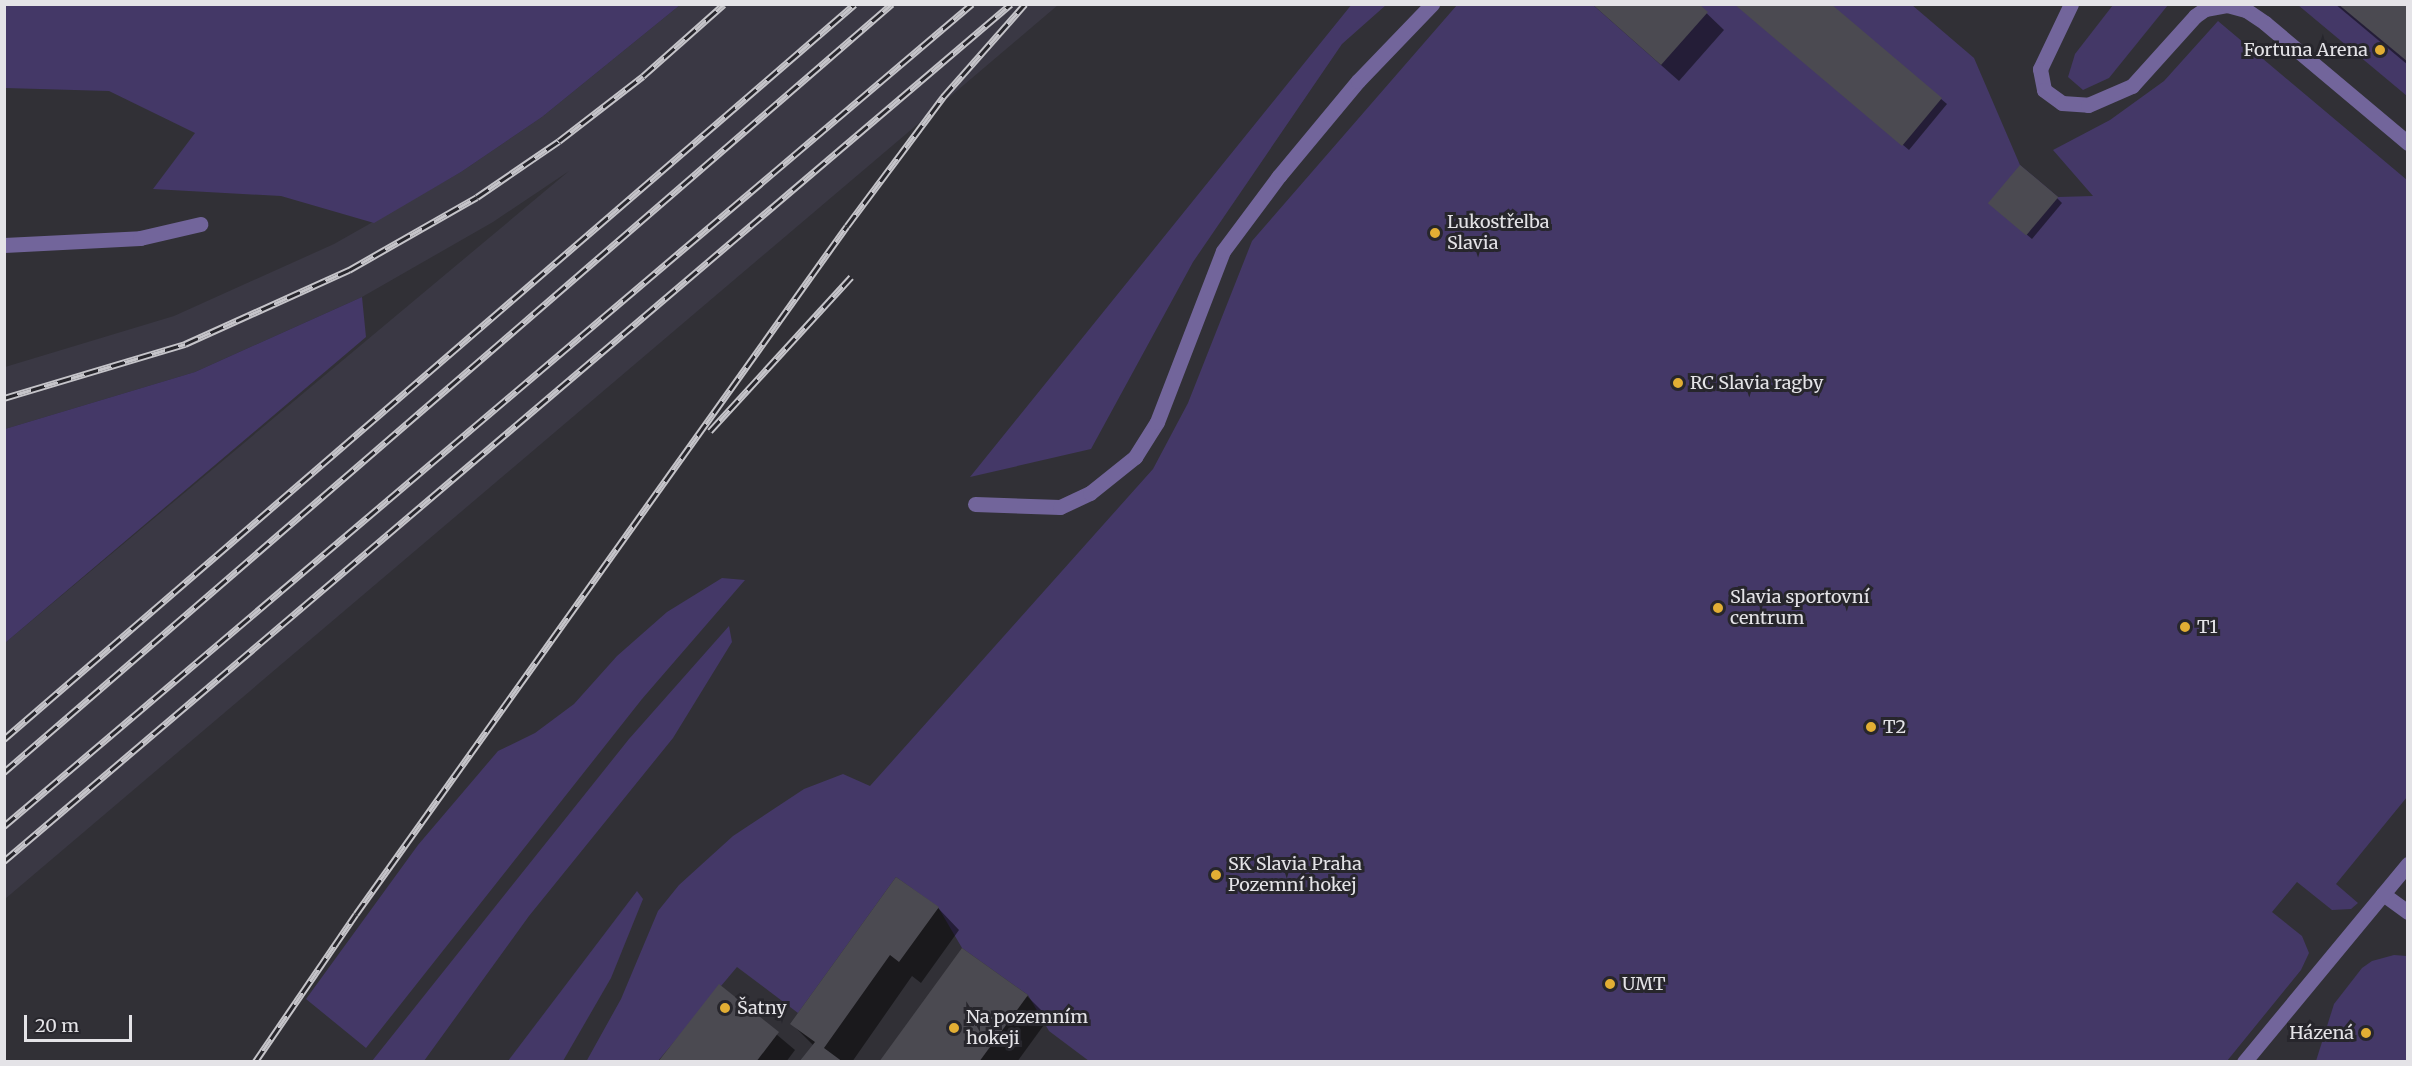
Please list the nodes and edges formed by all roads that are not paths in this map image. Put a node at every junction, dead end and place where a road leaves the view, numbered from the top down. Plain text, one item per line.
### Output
1 (1432, 4) edge
2 (2072, 4) edge
3 (2408, 143) edge
4 (200, 224) dead end
5 (4, 245) edge
6 (975, 504) dead end
7 (2408, 864) edge
8 (2383, 894) junction
9 (2408, 912) edge
10 (2244, 1062) edge

1 - 6 lane
2 - 3 lane
4 - 5 lane
7 - 8 lane
8 - 9 lane
8 - 10 lane

